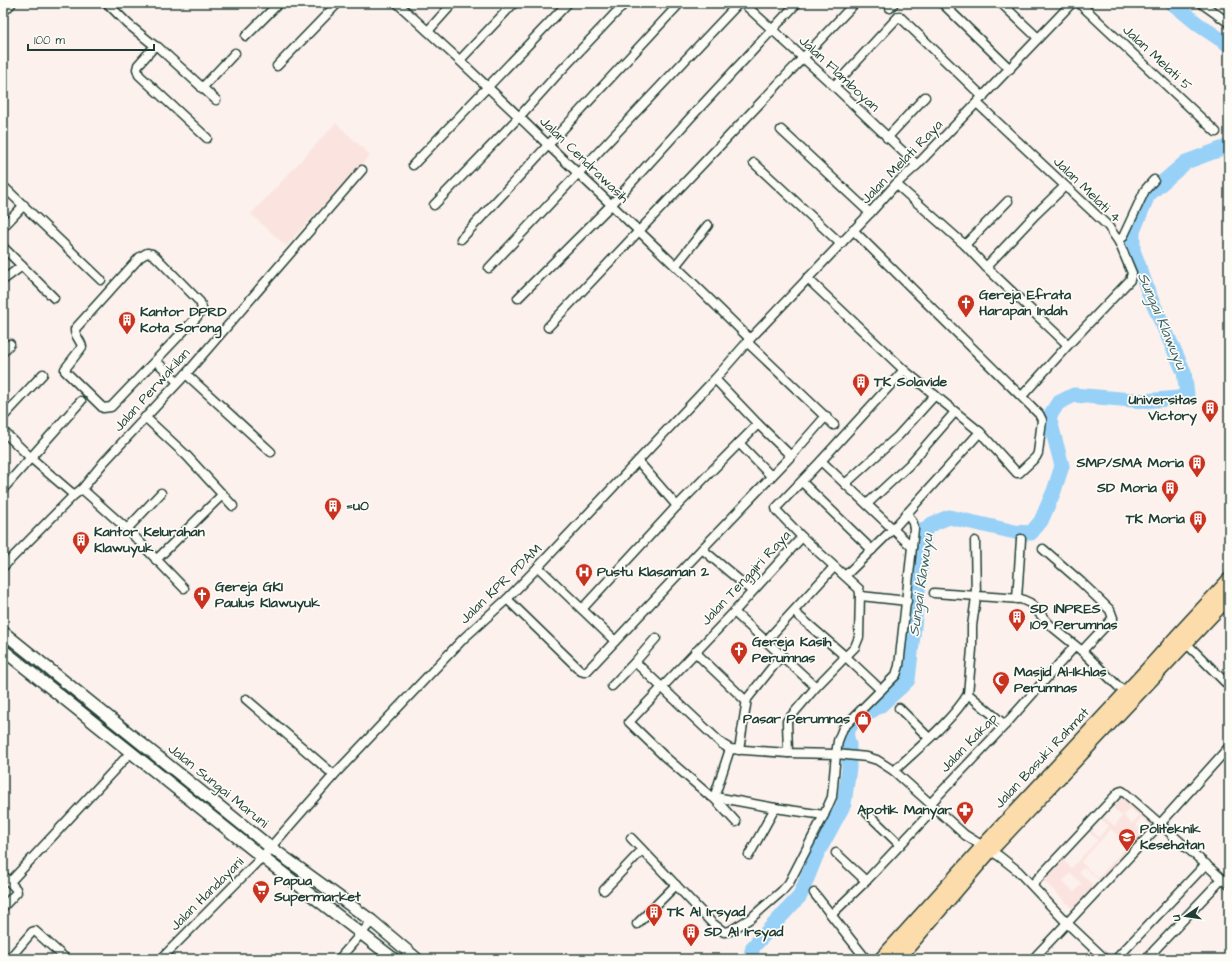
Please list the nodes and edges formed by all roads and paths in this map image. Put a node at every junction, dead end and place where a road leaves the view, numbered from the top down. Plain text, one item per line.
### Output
1 (10, 3) edge
2 (107, 3) edge
3 (279, 3) edge
4 (338, 3) edge
5 (397, 3) edge
6 (453, 3) edge
7 (514, 3) edge
8 (568, 3) edge
9 (625, 3) edge
10 (680, 3) edge
11 (739, 3) edge
12 (743, 3) edge
13 (797, 3) edge
14 (855, 3) edge
15 (942, 3) edge
16 (1002, 3) edge
17 (1072, 3) edge
18 (1079, 3) edge
19 (1201, 3) edge
20 (3, 10) edge
21 (1228, 20) edge
22 (772, 30) junction
23 (428, 31) junction
24 (246, 36) dead end
25 (1038, 38) junction
26 (155, 46) junction
27 (235, 53) dead end
28 (804, 58) junction
29 (460, 60) junction
30 (277, 66) dead end
31 (1010, 69) junction
32 (834, 86) junction
33 (202, 88) junction
34 (488, 88) junction
35 (925, 97) dead end
36 (983, 97) junction
37 (216, 100) dead end
38 (977, 103) junction
39 (519, 117) junction
40 (781, 130) dead end
41 (1216, 132) dead end
42 (207, 138) dead end
43 (887, 138) junction
44 (548, 144) junction
45 (754, 163) dead end
46 (413, 165) dead end
47 (916, 165) junction
48 (362, 170) dead end
49 (579, 173) junction
50 (1154, 180) dead end
51 (896, 184) junction
52 (3, 186) edge
53 (1065, 186) junction
54 (1008, 201) dead end
55 (612, 204) junction
56 (24, 206) junction
57 (434, 206) dead end
58 (870, 213) junction
59 (708, 225) dead end
60 (3, 227) edge
61 (853, 230) junction
62 (640, 232) junction
63 (461, 239) dead end
64 (1119, 242) junction
65 (840, 244) junction
66 (965, 245) junction
67 (3, 247) edge
68 (676, 265) junction
69 (22, 266) junction
70 (986, 267) junction
71 (489, 268) dead end
72 (807, 278) junction
73 (3, 280) edge
74 (100, 280) dead end
75 (54, 298) dead end
76 (518, 298) dead end
77 (548, 328) dead end
78 (748, 340) junction
79 (10, 344) dead end
80 (1068, 345) junction
81 (3, 352) edge
82 (156, 361) junction
83 (904, 370) junction
84 (43, 374) dead end
85 (186, 374) junction
86 (715, 379) junction
87 (178, 382) junction
88 (935, 395) junction
89 (1022, 396) junction
90 (81, 401) dead end
91 (955, 412) junction
92 (826, 416) junction
93 (3, 417) edge
94 (145, 417) junction
95 (758, 424) junction
96 (834, 425) dead end
97 (3, 431) edge
98 (980, 432) junction
99 (739, 443) junction
100 (271, 452) dead end
101 (791, 456) junction
102 (31, 458) junction
103 (638, 461) junction
104 (821, 461) junction
105 (772, 476) junction
106 (802, 482) junction
107 (845, 484) junction
108 (3, 489) edge
109 (82, 489) junction
110 (161, 493) dead end
111 (223, 494) junction
112 (74, 495) junction
113 (867, 504) junction
114 (233, 506) dead end
115 (677, 506) junction
116 (907, 513) junction
117 (128, 529) junction
118 (893, 529) junction
119 (802, 537) junction
120 (1021, 539) dead end
121 (975, 541) dead end
122 (912, 547) junction
123 (1043, 548) dead end
124 (702, 549) junction
125 (872, 550) junction
126 (156, 560) junction
127 (538, 567) junction
128 (834, 567) junction
129 (3, 568) edge
130 (845, 576) junction
131 (1229, 580) edge
132 (184, 588) dead end
133 (752, 591) junction
134 (934, 593) dead end
135 (861, 596) junction
136 (976, 597) junction
137 (1229, 597) edge
138 (507, 599) junction
139 (1017, 599) junction
140 (907, 601) junction
141 (582, 610) junction
142 (734, 612) junction
143 (794, 612) junction
144 (3, 632) edge
145 (656, 638) dead end
146 (1182, 639) junction
147 (615, 641) junction
148 (766, 641) junction
149 (1079, 649) junction
150 (3, 650) edge
151 (694, 652) junction
152 (782, 655) junction
153 (846, 656) junction
154 (635, 662) junction
155 (612, 686) dead end
156 (1229, 686) edge
157 (661, 687) junction
158 (816, 687) junction
159 (881, 690) junction
160 (1125, 693) junction
161 (968, 694) junction
162 (246, 699) dead end
163 (746, 701) junction
164 (899, 708) dead end
165 (1005, 725) junction
166 (929, 738) junction
167 (1083, 745) junction
168 (1229, 747) edge
169 (730, 749) junction
170 (740, 750) junction
171 (131, 752) junction
172 (788, 753) junction
173 (838, 754) junction
174 (894, 771) junction
175 (334, 775) junction
176 (714, 798) junction
177 (932, 806) junction
178 (775, 808) junction
179 (867, 813) dead end
180 (824, 815) junction
181 (736, 822) dead end
182 (1160, 824) junction
183 (631, 838) dead end
184 (900, 844) junction
185 (270, 847) junction
186 (986, 848) junction
187 (642, 850) junction
188 (836, 853) dead end
189 (748, 855) dead end
190 (262, 857) junction
191 (1206, 864) junction
192 (3, 875) edge
193 (1222, 879) junction
194 (866, 881) junction
195 (10, 882) junction
196 (676, 885) junction
197 (1032, 885) junction
198 (1229, 885) edge
199 (604, 890) dead end
200 (814, 893) dead end
201 (3, 907) edge
202 (832, 914) junction
203 (372, 921) junction
204 (1067, 923) junction
205 (637, 924) dead end
206 (362, 933) junction
207 (902, 958) edge
208 (8, 959) edge
209 (66, 959) edge
210 (161, 959) edge
211 (339, 959) edge
212 (394, 959) edge
213 (418, 959) edge
214 (866, 959) edge
215 (881, 959) edge
216 (1033, 959) edge
217 (1105, 959) edge
218 (1116, 959) edge
219 (1146, 959) edge

1 - 20 main road
2 - 26 street
3 - 24 street
4 - 30 street
5 - 23 street, Jalan Cendrawasih
6 - 23 street
7 - 29 street
8 - 34 street
9 - 39 street
10 - 44 street
11 - 49 street
12 - 22 street, Jalan Flamboyan
13 - 22 street
14 - 28 street
15 - 31 street
16 - 25 street
17 - 25 street, Jalan Melati Raya
18 - 41 street, Jalan Melati 5
19 - 21 street
22 - 28 street, Jalan Flamboyan
22 - 55 street
23 - 29 street, Jalan Cendrawasih
25 - 31 street, Jalan Melati Raya
26 - 33 street
26 - 42 street
27 - 33 street
28 - 32 street, Jalan Flamboyan
28 - 62 street
29 - 34 street, Jalan Cendrawasih
31 - 36 street, Jalan Melati Raya
32 - 36 street
32 - 43 street, Jalan Flamboyan
33 - 37 street
34 - 39 street, Jalan Cendrawasih
34 - 46 street
35 - 43 street
36 - 38 street, Jalan Melati Raya
38 - 47 street, Jalan Melati Raya
38 - 53 street, Jalan Melati 4
39 - 44 street, Jalan Cendrawasih
39 - 57 street
40 - 58 street
43 - 47 street, Jalan Flamboyan
44 - 49 street, Jalan Cendrawasih
44 - 63 street
45 - 65 street
47 - 51 street, Jalan Melati Raya
48 - 85 street, Jalan Perwakilan
49 - 55 street, Jalan Cendrawasih
49 - 71 street
50 - 64 street
51 - 58 street, Jalan Melati Raya
51 - 66 street
52 - 56 street
53 - 64 street, Jalan Melati 4
53 - 70 street
54 - 66 street
55 - 62 street, Jalan Cendrawasih
55 - 76 street
56 - 60 street
56 - 74 street
58 - 61 street, Jalan Melati Raya
59 - 68 street
61 - 65 street, Jalan Melati Raya
61 - 89 street
62 - 68 street, Jalan Cendrawasih
62 - 77 street
64 - 80 street, Jalan Melati 4
65 - 72 street, Jalan Melati Raya
66 - 70 street
67 - 69 street
68 - 78 street, Jalan Cendrawasih
69 - 73 street
69 - 75 street
70 - 80 street
72 - 78 street, Jalan Melati Raya
72 - 83 street
78 - 86 street, Jalan KPR PDAM
78 - 92 street
79 - 81 street
80 - 89 street, Jalan Melati 4
82 - 82 street
82 - 87 street
83 - 88 street
83 - 104 street, Jalan Tenggiri Raya
84 - 93 street
85 - 87 street, Jalan Perwakilan
85 - 100 street
86 - 95 street
86 - 103 street, Jalan KPR PDAM
87 - 94 street, Jalan Perwakilan
88 - 91 street
88 - 107 street
89 - 98 street
90 - 102 street
91 - 98 street
91 - 113 street
92 - 96 street
92 - 101 street
94 - 109 street, Jalan Perwakilan
94 - 111 street
95 - 99 street
95 - 101 street
97 - 102 street
98 - 116 street
99 - 105 street
99 - 115 street
101 - 105 street
102 - 108 street
102 - 112 street
103 - 115 street
103 - 127 street, Jalan KPR PDAM
104 - 106 street, Jalan Tenggiri Raya
104 - 107 street
105 - 124 street
106 - 119 street, Jalan Tenggiri Raya
106 - 125 street
107 - 113 street
109 - 112 street, Jalan Perwakilan
109 - 117 street
110 - 117 street
111 - 114 street
111 - 126 street
112 - 129 street, Jalan Perwakilan
113 - 118 street
115 - 141 street
116 - 118 street
116 - 122 street
117 - 126 street
118 - 122 street
118 - 125 street
119 - 128 street
119 - 133 street, Jalan Tenggiri Raya
120 - 139 street
121 - 136 street
122 - 140 street
123 - 149 street, Jalan Kakap
124 - 133 street
124 - 147 street
125 - 130 street
126 - 132 street
127 - 138 street, Jalan KPR PDAM
127 - 141 street
128 - 130 street
128 - 143 street
130 - 135 street
131 - 146 highway, Jalan Basuki Rahmat
133 - 142 street, Jalan Tenggiri Raya
134 - 136 street
135 - 140 street
135 - 153 street
136 - 139 street
136 - 161 street
137 - 146 highway, Jalan Basuki Rahmat
138 - 147 street
138 - 175 street, Jalan KPR PDAM
139 - 149 street
140 - 159 street
141 - 147 street
142 - 148 street
142 - 151 street, Jalan Tenggiri Raya
143 - 148 street
143 - 153 street
144 - 185 main road, Jalan Sungai Maruni
145 - 154 street
146 - 156 street
146 - 160 highway, Jalan Basuki Rahmat
146 - 167 highway, Jalan Basuki Rahmat
148 - 152 street
149 - 160 street
149 - 165 street, Jalan Kakap
150 - 171 main road, Jalan Sungai Maruni
151 - 157 street, Jalan Tenggiri Raya
151 - 163 street
152 - 158 street
152 - 163 street
153 - 158 street
153 - 159 street
154 - 155 street
154 - 157 street
157 - 169 street
157 - 176 street, Jalan Tenggiri Raya
158 - 172 street
159 - 173 street
160 - 167 highway, Jalan Basuki Rahmat
161 - 165 street
161 - 166 street
162 - 175 street
163 - 170 street
164 - 166 street
165 - 177 street, Jalan Kakap
166 - 174 street
167 - 186 highway, Jalan Basuki Rahmat
168 - 182 street
169 - 170 street
169 - 176 street
170 - 172 street
171 - 190 main road, Jalan Sungai Maruni
171 - 195 street
172 - 173 street
173 - 174 street
173 - 180 street
174 - 177 street
175 - 185 street, Jalan KPR PDAM
176 - 178 street
176 - 181 street
177 - 184 street, Jalan Kakap
177 - 186 street
178 - 180 street
178 - 189 street
179 - 184 street
180 - 196 street
182 - 191 street
182 - 197 street
182 - 204 street
183 - 187 street
184 - 194 street, Jalan Kakap
185 - 190 street, Jalan Handayani
185 - 203 main road, Jalan Sungai Maruni
186 - 197 street
186 - 207 highway, Jalan Basuki Rahmat
186 - 215 highway, Jalan Basuki Rahmat
187 - 196 street
187 - 199 street
188 - 194 street
190 - 206 main road, Jalan Sungai Maruni
190 - 210 street, Jalan Handayani
191 - 193 street
191 - 218 street
192 - 195 street
193 - 198 street
193 - 219 street
194 - 202 street, Jalan Kakap
195 - 201 street
196 - 205 street
197 - 204 street
200 - 202 street
202 - 214 street
203 - 206 street
203 - 213 main road, Jalan Sungai Maruni
204 - 216 street
204 - 217 street
206 - 211 street
206 - 212 main road, Jalan Sungai Maruni
208 - 209 street

